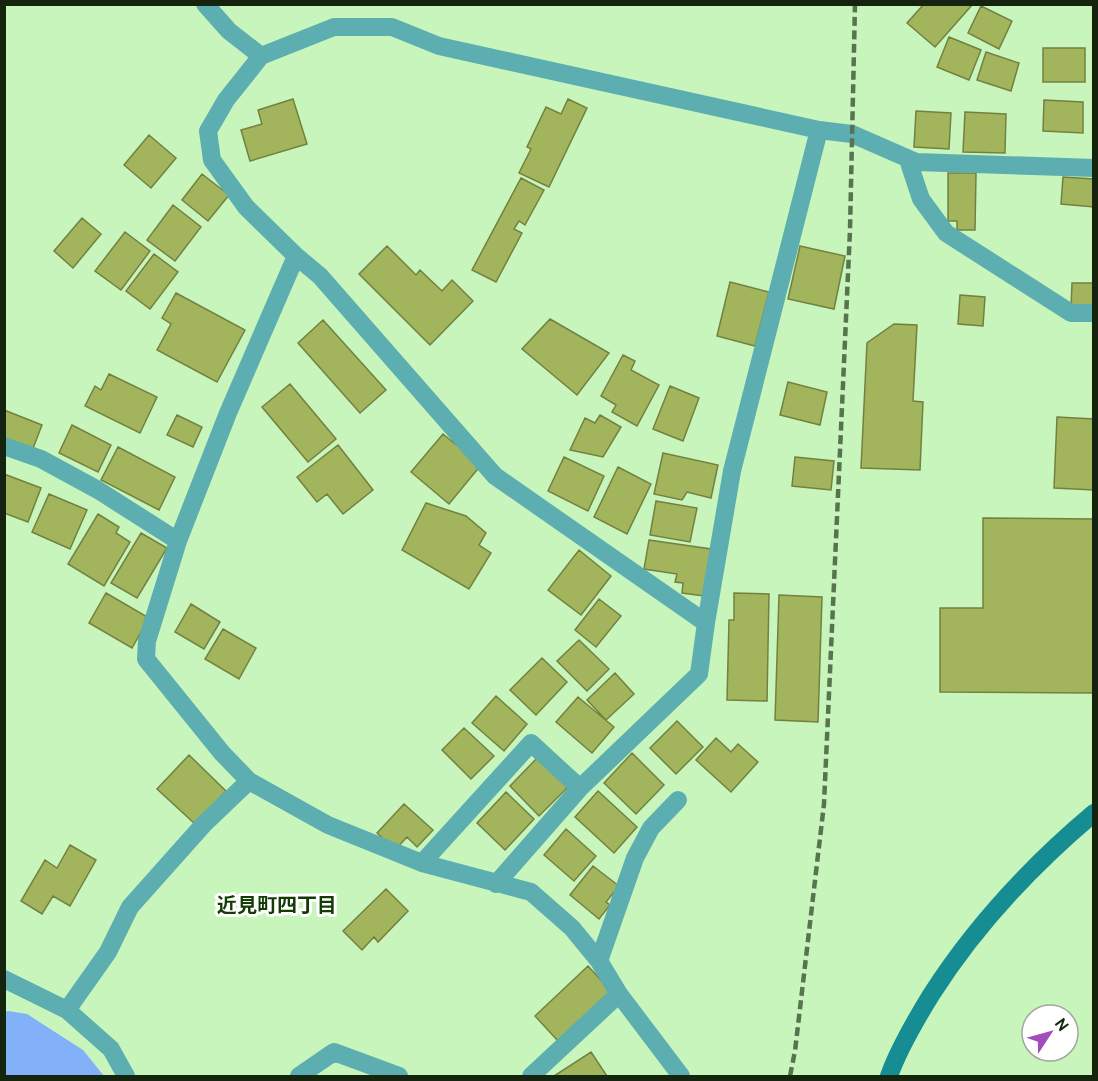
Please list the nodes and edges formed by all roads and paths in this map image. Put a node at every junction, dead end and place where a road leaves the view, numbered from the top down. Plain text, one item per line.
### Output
1 (205, 4) edge
2 (261, 56) junction
3 (819, 130) junction
4 (916, 162) junction
5 (1094, 168) edge
6 (296, 256) junction
7 (1094, 313) edge
8 (4, 446) edge
9 (178, 540) junction
10 (706, 623) junction
11 (249, 781) junction
12 (580, 788) junction
13 (678, 800) dead end
14 (1094, 813) edge
15 (422, 863) junction
16 (496, 884) junction
17 (599, 961) junction
18 (4, 979) edge
19 (618, 994) junction
20 (67, 1010) junction
21 (126, 1077) edge
22 (299, 1077) edge
23 (399, 1077) edge
24 (531, 1077) edge
25 (681, 1077) edge
26 (889, 1077) edge

1 - 2 street
2 - 3 street
2 - 6 street
3 - 4 street
3 - 10 street
4 - 5 street
4 - 7 street
6 - 9 street
6 - 10 street
8 - 9 street
9 - 11 street
10 - 12 street
11 - 15 street
11 - 20 street
12 - 15 street
12 - 16 street
13 - 17 street
14 - 26 street
15 - 16 street
16 - 17 street
17 - 19 street
18 - 20 street
19 - 24 street
19 - 25 street
20 - 21 street
22 - 23 street

